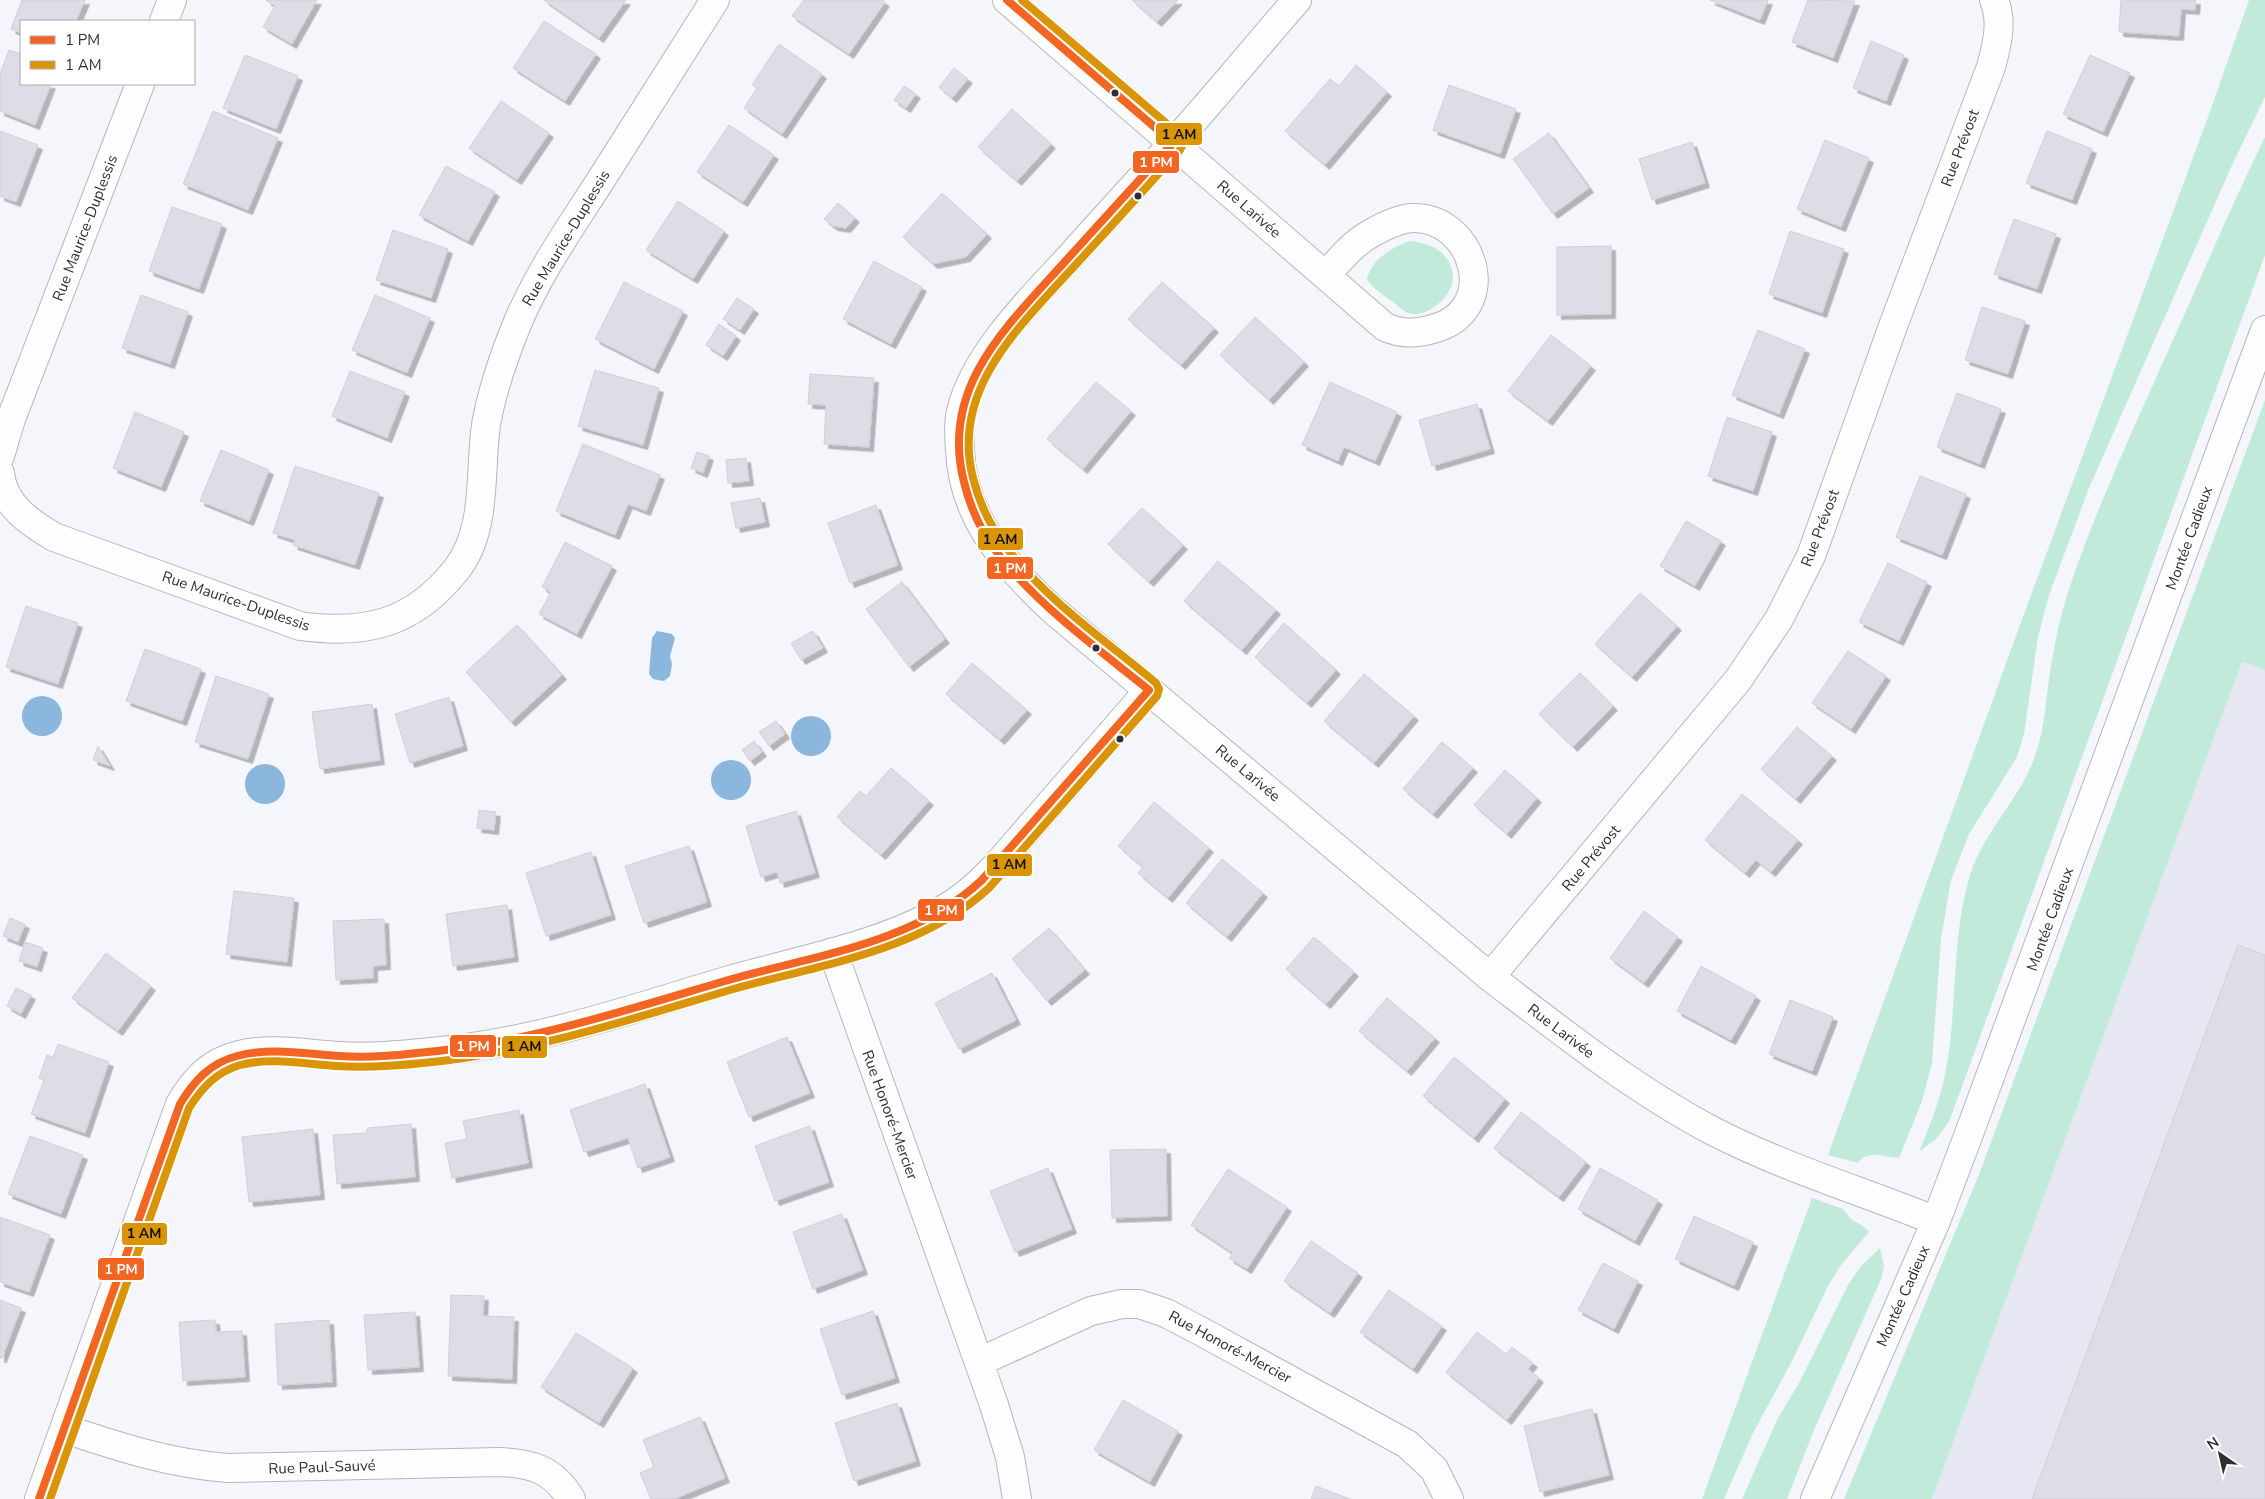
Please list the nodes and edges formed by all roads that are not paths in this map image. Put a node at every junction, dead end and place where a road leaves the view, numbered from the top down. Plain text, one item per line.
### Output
1 (172, 0) edge
2 (715, 0) edge
3 (1007, 0) edge
4 (1297, 0) edge
5 (1994, 0) edge
6 (164, 20) edge
7 (140, 85) edge
8 (1173, 143) junction
9 (1326, 275) junction
10 (2265, 330) edge
11 (0, 456) edge
12 (0, 473) edge
13 (1149, 690) junction
14 (832, 952) junction
15 (1490, 977) junction
16 (1936, 1222) junction
17 (979, 1362) junction
18 (65, 1429) junction
19 (39, 1499) edge
20 (571, 1499) edge
21 (1017, 1499) edge
22 (1449, 1499) edge
23 (1815, 1499) edge

1 - 6 street
2 - 12 street, Rue Maurice-Duplessis
3 - 8 street
4 - 8 street, Rue Larivée
5 - 15 street, Rue Prévost
7 - 11 street, Rue Maurice-Duplessis
8 - 9 street, Rue Larivée
8 - 13 street, Rue Larivée
9 - 9 street, Rue Larivée
10 - 16 street, Montée Cadieux
13 - 14 street
13 - 15 street, Rue Larivée
14 - 17 street, Rue Honoré-Mercier
14 - 18 street
15 - 16 street, Rue Larivée
16 - 23 street, Montée Cadieux
17 - 21 street, Rue Honoré-Mercier
17 - 22 street, Rue Honoré-Mercier
18 - 19 street
18 - 20 street, Rue Paul-Sauvé

